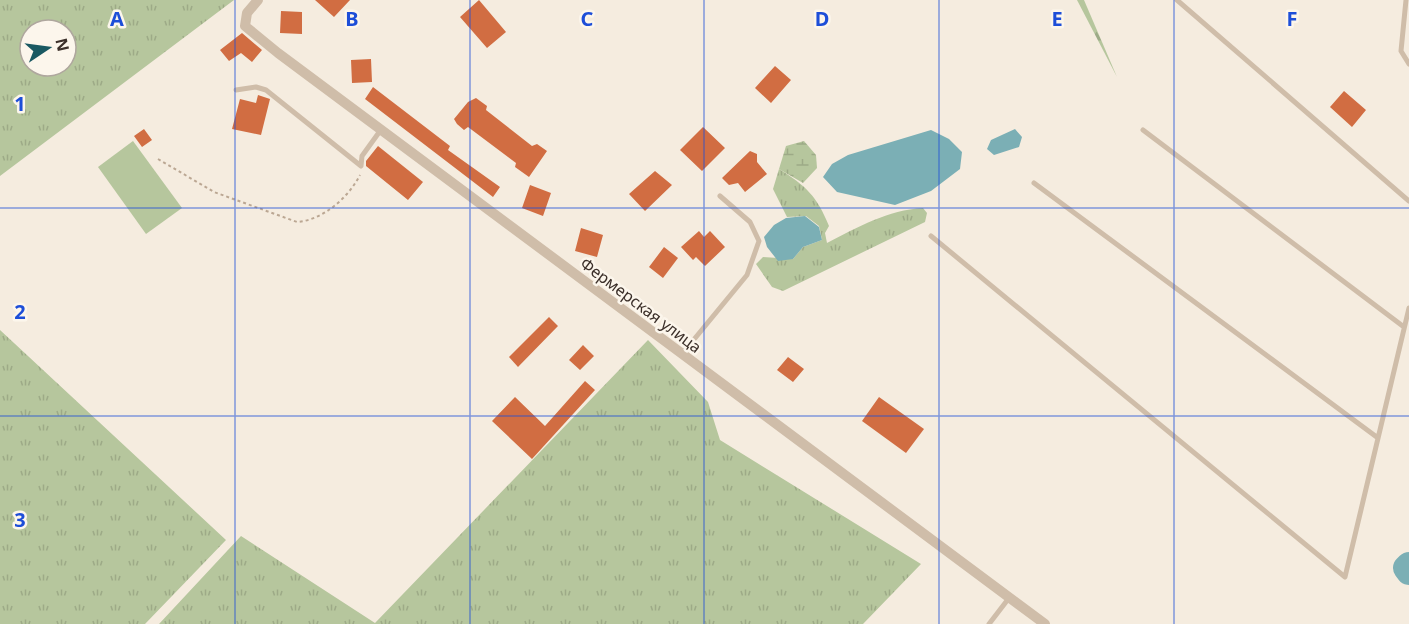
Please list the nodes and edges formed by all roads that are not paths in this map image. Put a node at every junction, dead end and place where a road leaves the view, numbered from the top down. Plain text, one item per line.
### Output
1 (258, 0) edge
2 (1177, 0) edge
3 (1406, 0) edge
4 (1409, 64) edge
5 (236, 90) dead end
6 (1143, 130) dead end
7 (380, 131) junction
8 (1034, 183) dead end
9 (720, 196) dead end
10 (1409, 201) edge
11 (931, 236) dead end
12 (1409, 308) edge
13 (1404, 327) junction
14 (681, 355) junction
15 (1378, 438) junction
16 (1009, 598) junction
17 (989, 624) edge
18 (1045, 624) edge

1 - 7 street, Фермерская улица
2 - 10 lane
3 - 4 lane
5 - 7 lane
6 - 13 lane
7 - 14 street, Фермерская улица
8 - 15 lane
9 - 14 lane
11 - 15 lane
12 - 13 lane
13 - 15 lane
14 - 16 street, Фермерская улица
16 - 17 lane
16 - 18 street, Фермерская улица

